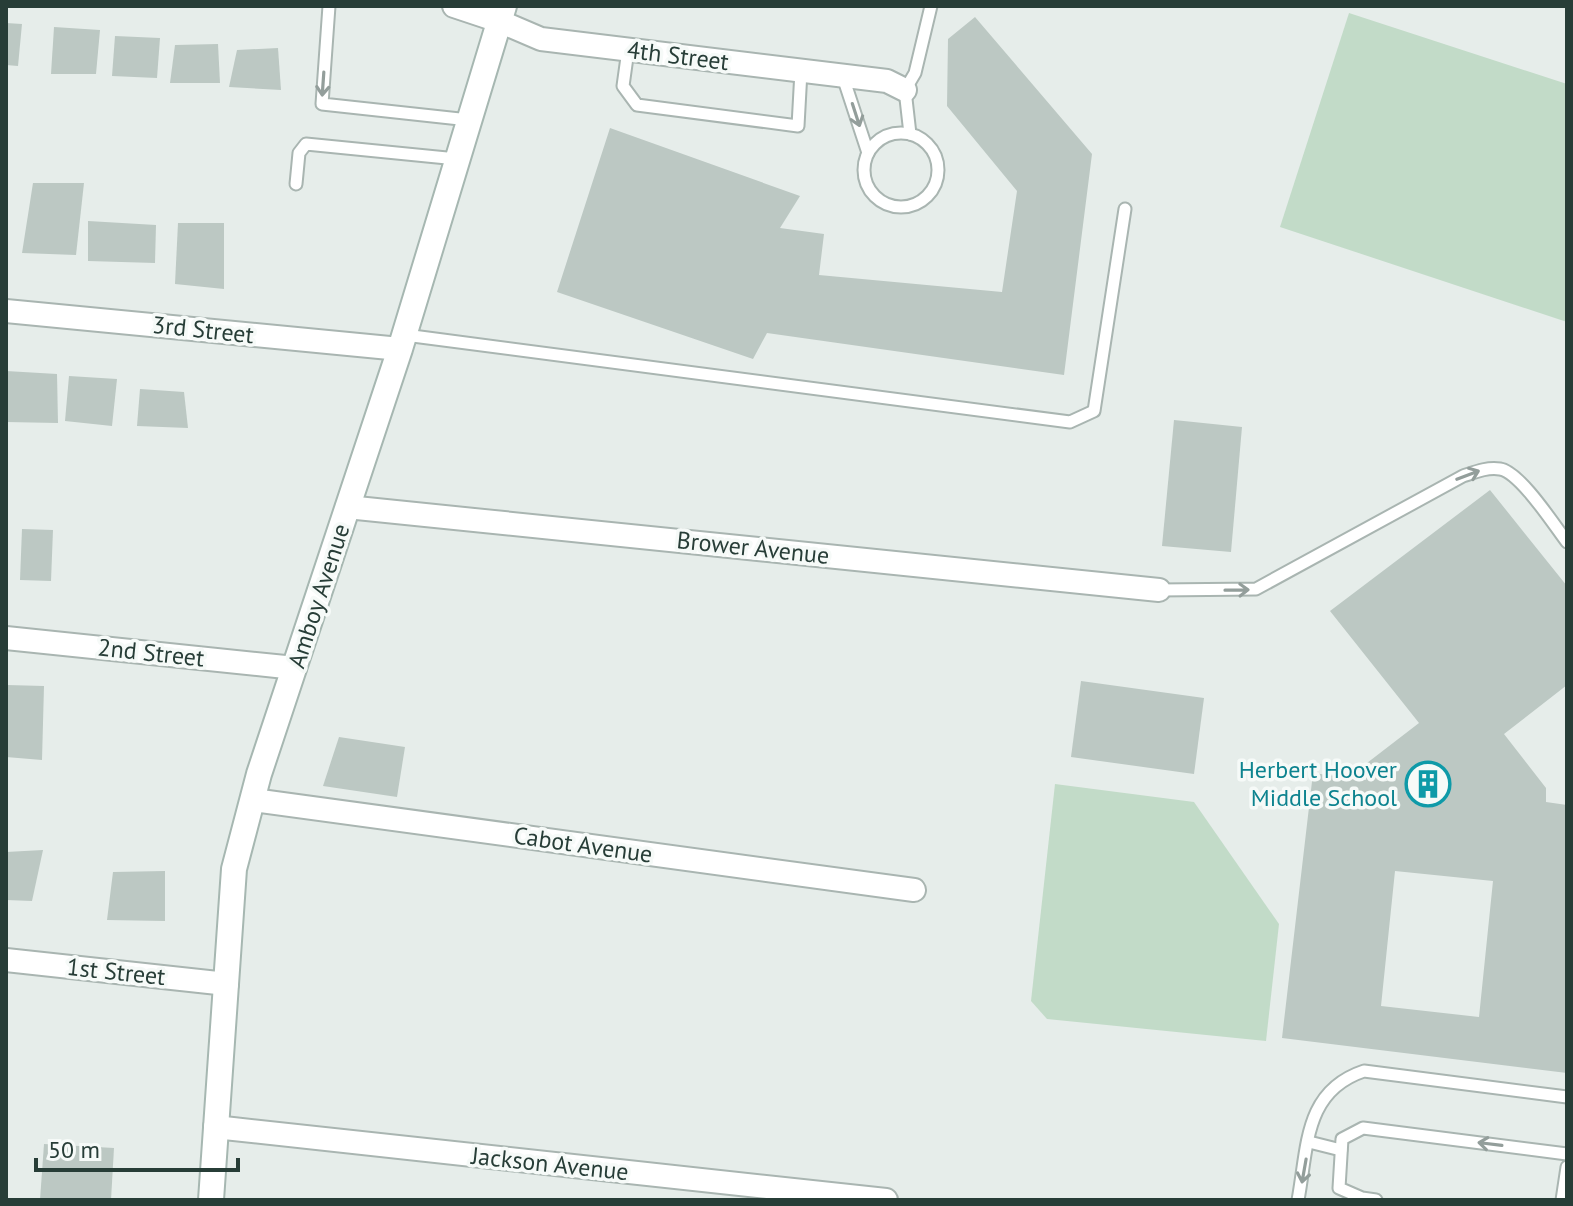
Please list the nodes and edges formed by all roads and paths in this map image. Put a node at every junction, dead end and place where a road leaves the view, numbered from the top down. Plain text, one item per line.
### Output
1 (329, 6) edge
2 (454, 6) edge
3 (931, 6) edge
4 (502, 13) edge
5 (628, 50) junction
6 (801, 71) junction
7 (843, 77) junction
8 (905, 90) junction
9 (469, 120) junction
10 (910, 134) junction
11 (868, 153) junction
12 (457, 160) junction
13 (296, 184) dead end
14 (1125, 209) dead end
15 (6, 311) edge
16 (402, 342) junction
17 (347, 507) junction
18 (1567, 542) edge
19 (1159, 590) joint
20 (6, 638) edge
21 (295, 668) junction
22 (253, 800) junction
23 (914, 890) dead end
24 (6, 960) edge
25 (227, 984) junction
26 (1567, 1097) edge
27 (215, 1127) junction
28 (1309, 1142) junction
29 (1341, 1150) junction
30 (1567, 1154) edge
31 (1567, 1167) edge
32 (1567, 1173) edge
33 (211, 1200) edge
34 (886, 1200) edge
35 (1298, 1200) edge
36 (1376, 1200) edge
37 (1562, 1200) edge

1 -> 9 lane
2 - 4 street, 4th Street
3 - 8 lane
4 - 5 street, 4th Street
4 - 9 street, Amboy Avenue
5 - 6 street, 4th Street
5 - 6 lane
6 - 7 street, 4th Street
7 - 8 street, 4th Street
7 -> 11 lane
8 - 10 lane
9 - 12 street, Amboy Avenue
10 - 11 lane
10 - 11 lane
12 - 13 lane
12 - 16 street, Amboy Avenue
14 - 16 lane
15 - 16 street, 3rd Street
16 - 17 street, Amboy Avenue
17 - 19 street, Brower Avenue
17 - 21 street, Amboy Avenue
19 -> 18 lane
20 - 21 street, 2nd Street
21 - 22 street, Amboy Avenue
22 - 23 street, Cabot Avenue
22 - 25 street, Amboy Avenue
24 - 25 street, 1st Street
25 - 27 street, Amboy Avenue
26 - 28 lane
27 - 33 street, Amboy Avenue
27 - 34 street, Jackson Avenue
28 - 29 lane
28 -> 35 lane
30 -> 29 lane
29 - 36 lane
31 - 32 lane
32 - 37 lane

